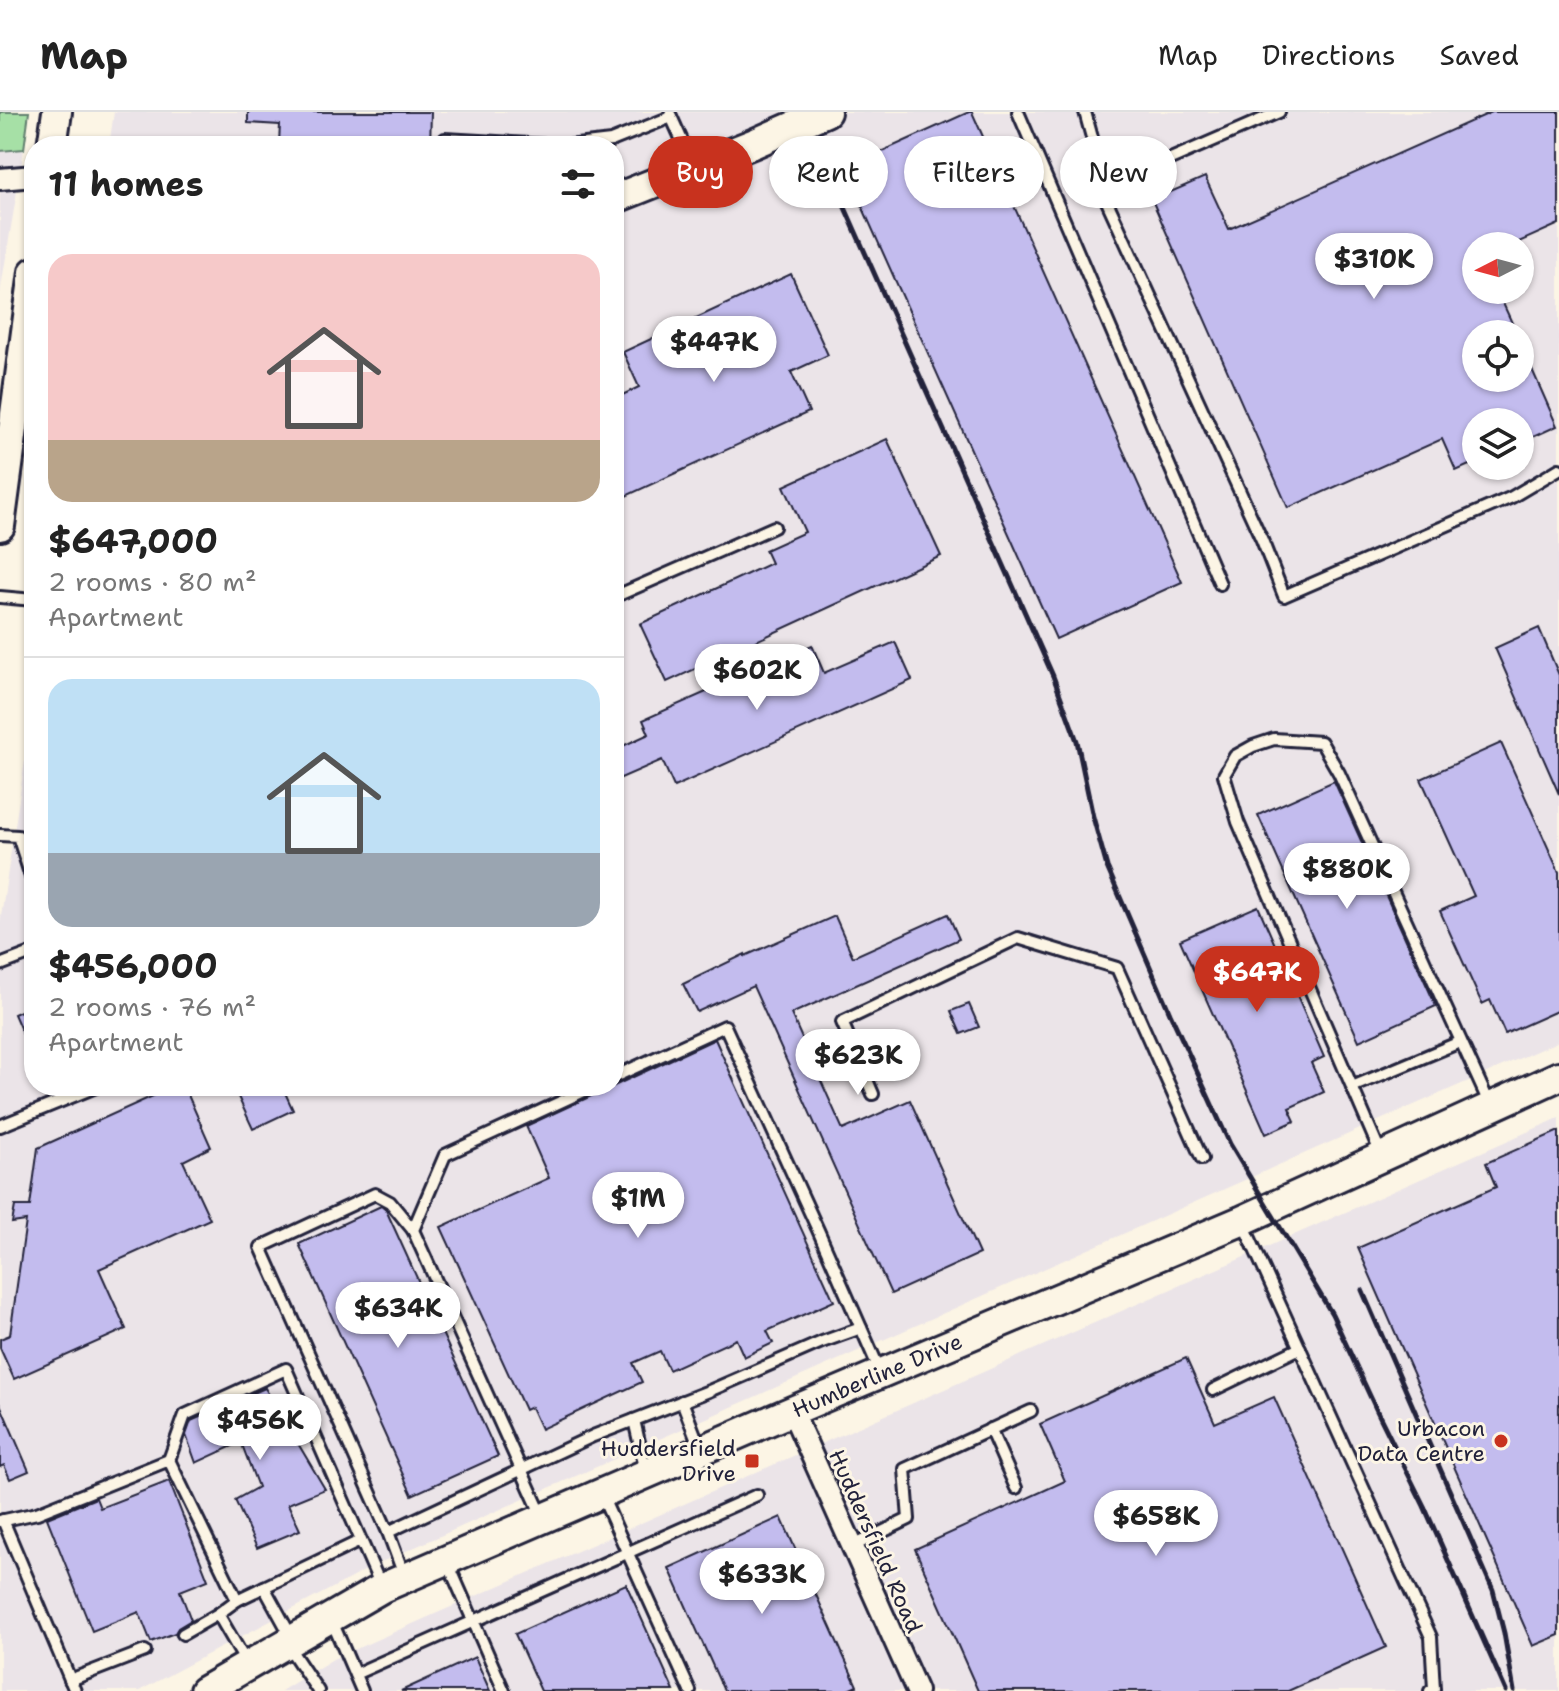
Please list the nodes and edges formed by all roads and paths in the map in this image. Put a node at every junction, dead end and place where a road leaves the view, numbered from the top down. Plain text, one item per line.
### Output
1 (57, 112) edge
2 (826, 112) edge
3 (1018, 112) edge
4 (1085, 112) edge
5 (1279, 112) edge
6 (670, 115) edge
7 (53, 136) edge
8 (622, 136) edge
9 (680, 136) edge
10 (753, 143) edge
11 (1177, 156) edge
12 (24, 177) edge
13 (0, 179) edge
14 (648, 186) edge
15 (624, 195) edge
16 (24, 374) edge
17 (1559, 469) edge
18 (0, 526) edge
19 (774, 527) dead end
20 (1220, 584) dead end
21 (624, 593) edge
22 (0, 597) edge
23 (24, 599) edge
24 (0, 835) edge
25 (24, 855) edge
26 (24, 956) edge
27 (0, 965) edge
28 (1460, 1042) junction
29 (624, 1072) edge
30 (1559, 1076) edge
31 (1352, 1087) junction
32 (873, 1094) dead end
33 (74, 1096) edge
34 (573, 1096) edge
35 (1491, 1107) junction
36 (0, 1126) edge
37 (1383, 1157) junction
38 (1202, 1159) dead end
39 (1241, 1221) junction
40 (413, 1230) junction
41 (861, 1328) junction
42 (1300, 1348) junction
43 (881, 1373) junction
44 (1213, 1390) dead end
45 (682, 1401) junction
46 (792, 1411) junction
47 (1031, 1411) dead end
48 (634, 1420) junction
49 (990, 1429) junction
50 (701, 1450) junction
51 (169, 1460) junction
52 (521, 1469) junction
53 (647, 1474) junction
54 (1016, 1488) dead end
55 (601, 1494) junction
56 (757, 1495) dead end
57 (543, 1519) junction
58 (2, 1520) edge
59 (388, 1532) junction
60 (360, 1541) junction
61 (853, 1546) junction
62 (628, 1553) junction
63 (446, 1561) junction
64 (394, 1583) junction
65 (264, 1587) junction
66 (237, 1600) junction
67 (218, 1614) junction
68 (331, 1618) junction
69 (473, 1621) junction
70 (183, 1634) dead end
71 (290, 1641) junction
72 (145, 1651) dead end
73 (248, 1666) junction
74 (355, 1674) junction
75 (72, 1686) edge
76 (204, 1691) edge
77 (318, 1691) edge
78 (362, 1691) edge
79 (504, 1691) edge
80 (690, 1691) edge
81 (917, 1691) edge
82 (1430, 1691) edge

1 - 7 street
2 - 10 street
3 - 20 lane
4 - 17 lane
5 - 11 lane
6 - 8 lane
6 - 9 lane
12 - 13 street
14 - 15 street
16 - 18 street
19 - 21 lane
22 - 23 lane
24 - 25 lane
26 - 27 lane
28 - 31 lane
28 - 31 lane
28 - 35 lane
29 - 41 lane
30 - 35 street, Humberline Drive
31 - 37 lane
32 - 38 lane
33 - 36 lane
34 - 40 lane
35 - 37 street, Humberline Drive
37 - 39 street, Humberline Drive
39 - 42 lane
39 - 43 street, Humberline Drive
40 - 52 lane
40 - 59 lane
41 - 43 lane
41 - 45 lane
42 - 44 lane
42 - 82 lane
43 - 46 street, Humberline Drive
45 - 48 lane
45 - 50 lane
46 - 50 street, Humberline Drive
46 - 61 street, Huddersfield Road
47 - 49 lane
48 - 52 lane
48 - 53 lane
49 - 54 lane
49 - 61 lane
50 - 53 street, Humberline Drive
51 - 58 lane
51 - 60 lane
51 - 66 lane
52 - 57 lane
52 - 59 lane
53 - 55 street, Humberline Drive
55 - 57 street, Humberline Drive
55 - 62 lane
56 - 62 lane
57 - 63 street, Humberline Drive
58 - 75 lane
59 - 64 lane
60 - 64 lane
60 - 65 lane
61 - 81 street, Huddersfield Road
62 - 69 lane
62 - 80 lane
63 - 64 street, Humberline Drive
63 - 69 lane
64 - 68 street, Humberline Drive
65 - 66 lane
65 - 71 lane
66 - 67 lane
67 - 70 lane
67 - 73 lane
68 - 71 street, Humberline Drive
68 - 74 lane
69 - 74 lane
69 - 79 lane
71 - 73 street, Humberline Drive
71 - 77 lane
72 - 75 lane
73 - 76 street, Humberline Drive
74 - 78 lane

